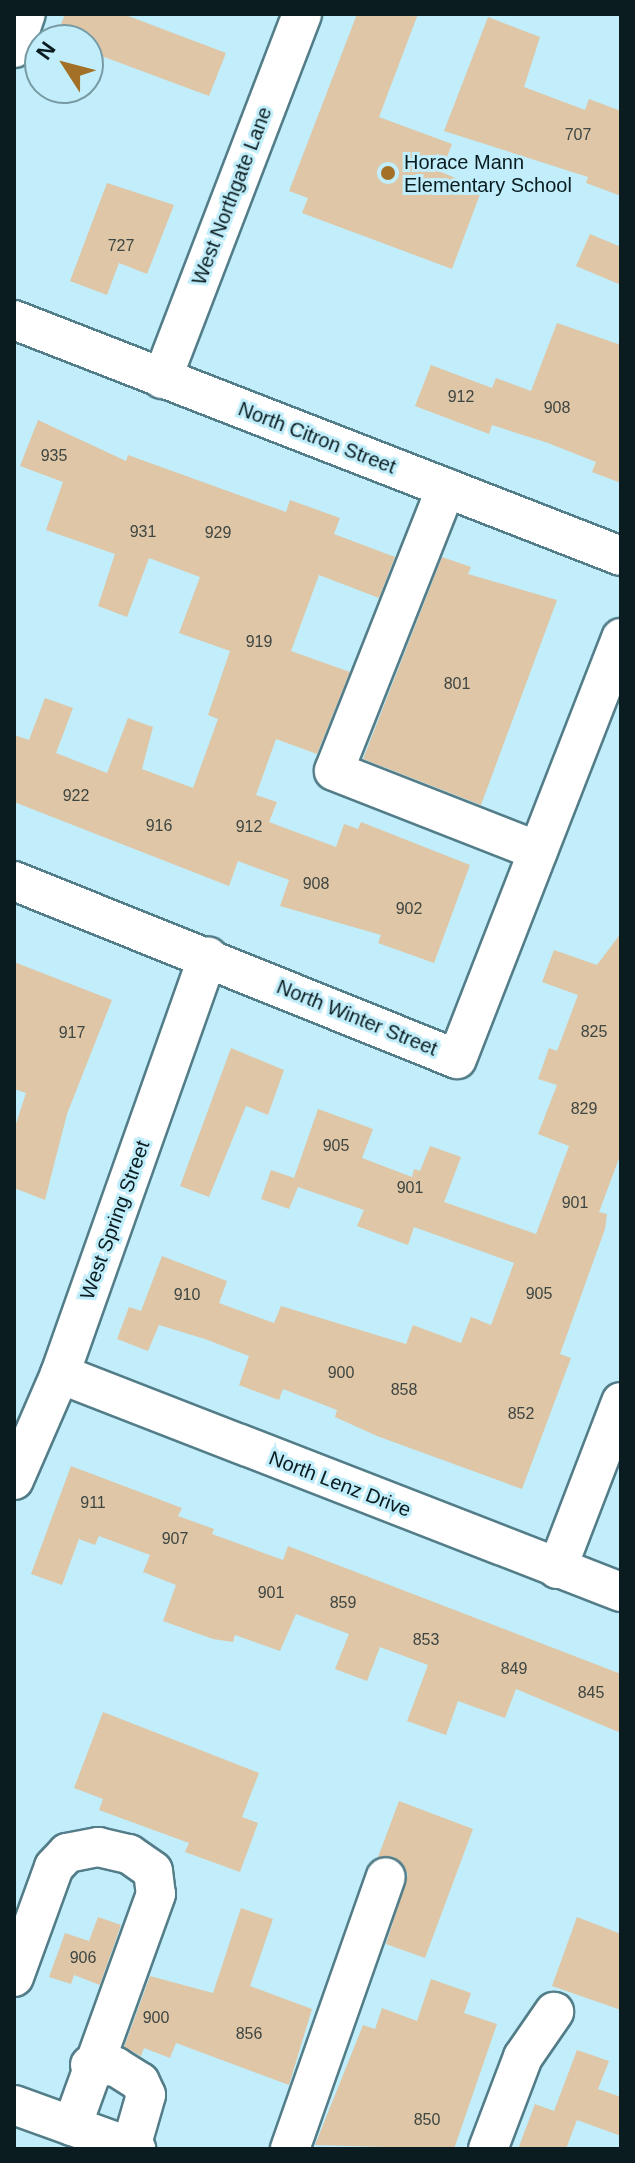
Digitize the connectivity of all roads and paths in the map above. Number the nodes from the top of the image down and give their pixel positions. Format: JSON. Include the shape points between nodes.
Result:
{"nodes":[{"id":1,"x":26,"y":14,"type":"edge"},
{"id":2,"x":302,"y":14,"type":"edge"},
{"id":3,"x":14,"y":48,"type":"edge"},
{"id":4,"x":14,"y":320,"type":"edge"},
{"id":5,"x":162,"y":379,"type":"junction"},
{"id":6,"x":446,"y":488,"type":"junction"},
{"id":7,"x":621,"y":556,"type":"edge"},
{"id":8,"x":621,"y":638,"type":"edge"},
{"id":9,"x":538,"y":851,"type":"junction"},
{"id":10,"x":14,"y":881,"type":"edge"},
{"id":11,"x":208,"y":956,"type":"junction"},
{"id":12,"x":60,"y":1374,"type":"junction"},
{"id":13,"x":621,"y":1402,"type":"edge"},
{"id":14,"x":14,"y":1480,"type":"edge"},
{"id":15,"x":557,"y":1569,"type":"junction"},
{"id":16,"x":621,"y":1592,"type":"edge"},
{"id":17,"x":386,"y":1877,"type":"dead end"},
{"id":18,"x":14,"y":1977,"type":"edge"},
{"id":19,"x":554,"y":2012,"type":"dead end"},
{"id":20,"x":90,"y":2065,"type":"junction"},
{"id":21,"x":14,"y":2105,"type":"edge"},
{"id":22,"x":72,"y":2126,"type":"junction"},
{"id":23,"x":134,"y":2148,"type":"edge"},
{"id":24,"x":290,"y":2149,"type":"edge"},
{"id":25,"x":488,"y":2149,"type":"edge"}],
"edges":[{"from":1,"to":3,"type":"street"},
{"from":2,"to":5,"type":"street","name":"West Northgate Lane"},
{"from":4,"to":5,"type":"street","name":"North Citron Street"},
{"from":5,"to":6,"type":"street","name":"North Citron Street"},
{"from":6,"to":7,"type":"street","name":"North Citron Street"},
{"from":6,"to":9,"type":"street","via":[[334,771]]},
{"from":8,"to":9,"type":"street","name":"North Winter Street"},
{"from":9,"to":11,"type":"street","name":"North Winter Street","via":[[457,1059]]},
{"from":10,"to":11,"type":"street","name":"North Winter Street"},
{"from":11,"to":12,"type":"street","name":"West Spring Street"},
{"from":12,"to":14,"type":"street","name":"West Spring Street"},
{"from":12,"to":15,"type":"street","name":"North Lenz Drive"},
{"from":13,"to":15,"type":"street"},
{"from":15,"to":16,"type":"street","name":"North Lenz Drive"},
{"from":17,"to":24,"type":"street"},
{"from":18,"to":20,"type":"street","via":[[54,1867],[67,1853],[98,1847],[129,1854],[153,1871],[156,1894]]},
{"from":19,"to":25,"type":"street","via":[[523,2057]]},
{"from":20,"to":22,"type":"street"},
{"from":20,"to":23,"type":"street","via":[[116,2067],[140,2082],[146,2095]]},
{"from":21,"to":22,"type":"street"},
{"from":22,"to":23,"type":"street"}]}
